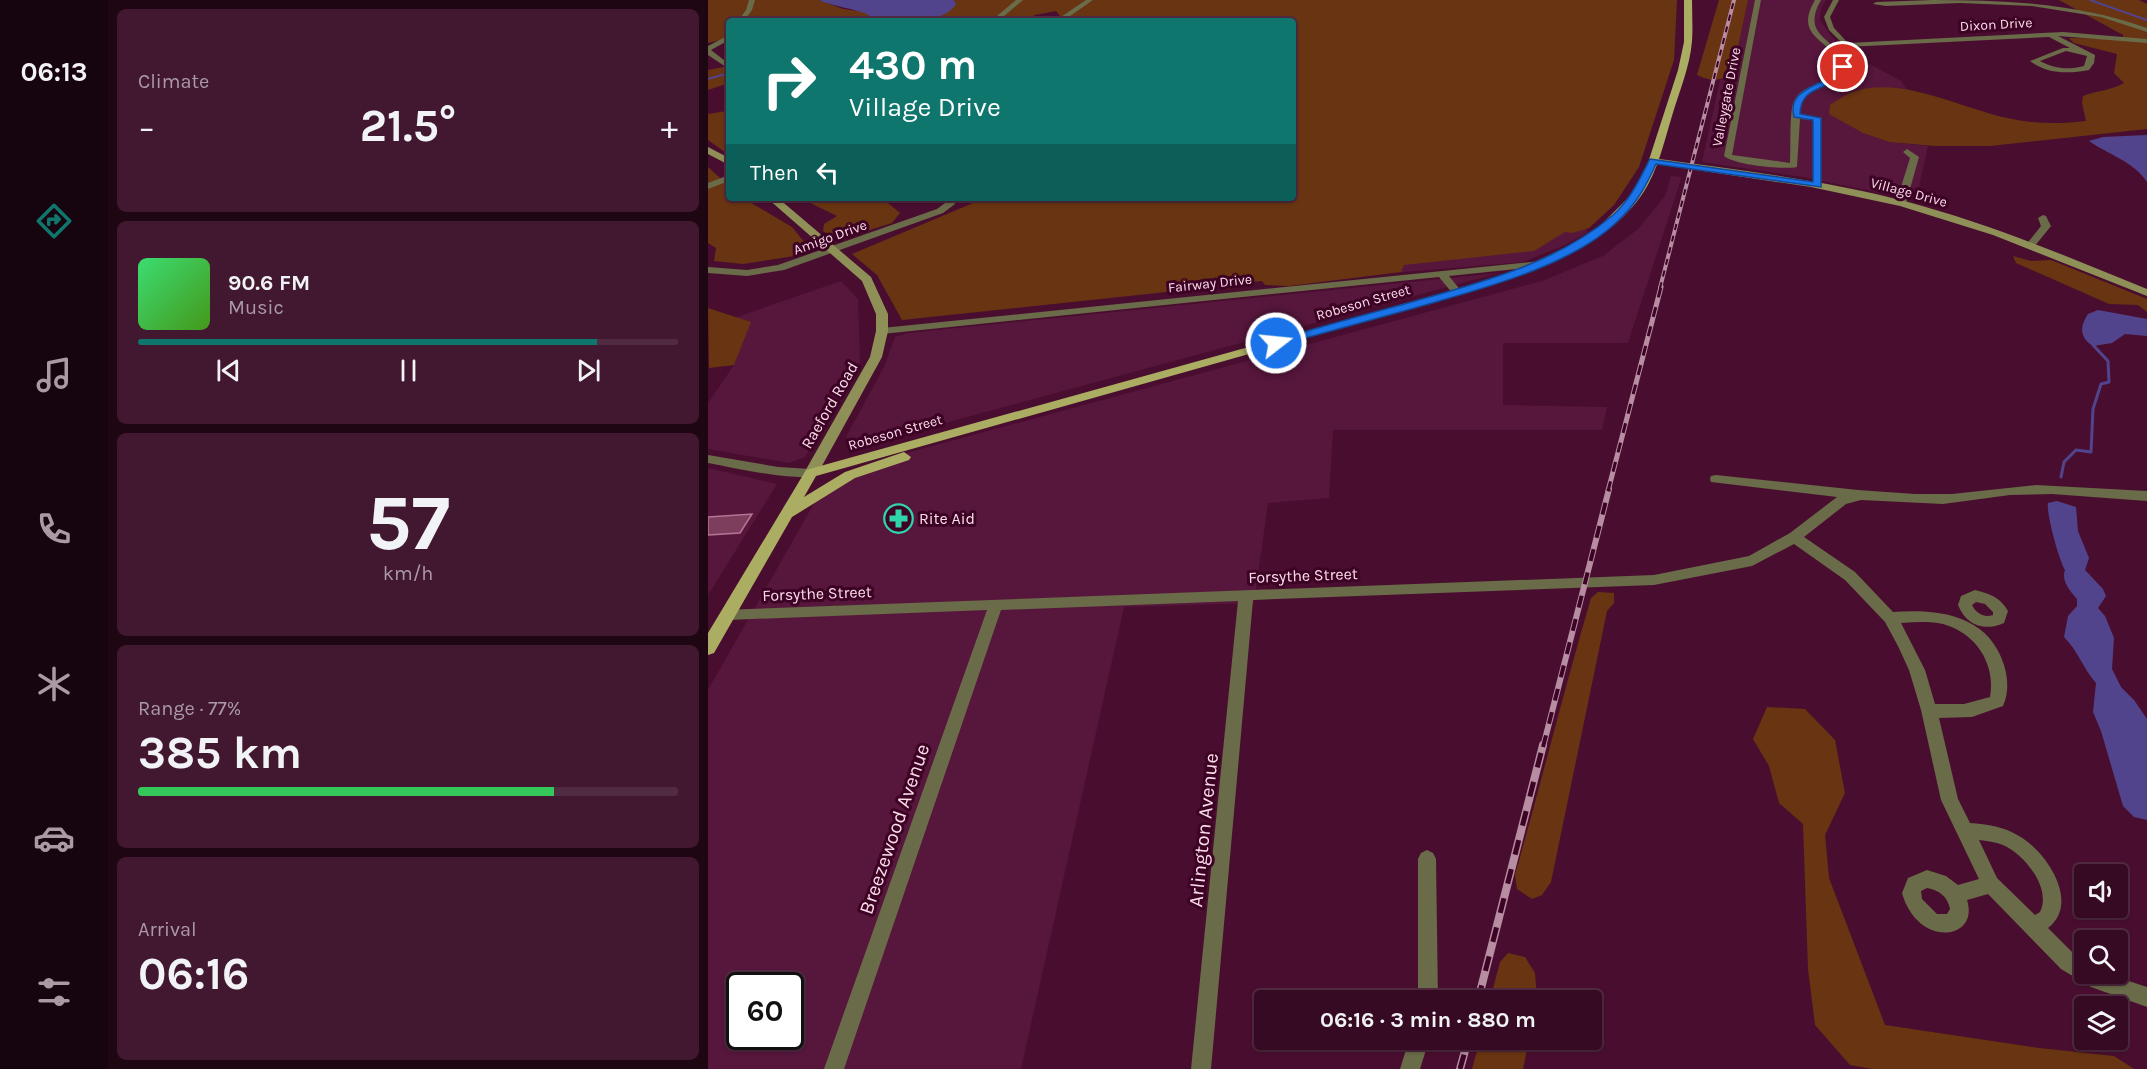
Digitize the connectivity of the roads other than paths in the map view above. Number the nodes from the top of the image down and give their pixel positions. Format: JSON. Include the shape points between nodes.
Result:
{"nodes":[{"id":1,"x":752,"y":0,"type":"edge"},
{"id":2,"x":1020,"y":0,"type":"edge"},
{"id":3,"x":1089,"y":0,"type":"edge"},
{"id":4,"x":1688,"y":0,"type":"edge"},
{"id":5,"x":1758,"y":0,"type":"edge"},
{"id":6,"x":1818,"y":0,"type":"edge"},
{"id":7,"x":1836,"y":0,"type":"edge"},
{"id":8,"x":1962,"y":1,"type":"edge"},
{"id":9,"x":1918,"y":2,"type":"edge"},
{"id":10,"x":2029,"y":2,"type":"edge"},
{"id":11,"x":1876,"y":4,"type":"dead end"},
{"id":12,"x":743,"y":18,"type":"edge"},
{"id":13,"x":998,"y":18,"type":"edge"},
{"id":14,"x":1062,"y":18,"type":"edge"},
{"id":15,"x":2147,"y":29,"type":"edge"},
{"id":16,"x":2038,"y":34,"type":"junction"},
{"id":17,"x":2049,"y":34,"type":"junction"},
{"id":18,"x":726,"y":39,"type":"edge"},
{"id":19,"x":2147,"y":41,"type":"edge"},
{"id":20,"x":2065,"y":49,"type":"junction"},
{"id":21,"x":708,"y":50,"type":"edge"},
{"id":22,"x":2080,"y":51,"type":"junction"},
{"id":23,"x":726,"y":65,"type":"edge"},
{"id":24,"x":1796,"y":116,"type":"junction"},
{"id":25,"x":708,"y":150,"type":"edge"},
{"id":26,"x":1907,"y":152,"type":"dead end"},
{"id":27,"x":726,"y":160,"type":"edge"},
{"id":28,"x":1653,"y":161,"type":"junction"},
{"id":29,"x":726,"y":179,"type":"edge"},
{"id":30,"x":1818,"y":185,"type":"junction"},
{"id":31,"x":708,"y":186,"type":"edge"},
{"id":32,"x":776,"y":201,"type":"edge"},
{"id":33,"x":950,"y":201,"type":"edge"},
{"id":34,"x":1901,"y":203,"type":"junction"},
{"id":35,"x":2043,"y":219,"type":"dead end"},
{"id":36,"x":2031,"y":245,"type":"junction"},
{"id":37,"x":833,"y":250,"type":"junction"},
{"id":38,"x":1541,"y":264,"type":"junction"},
{"id":39,"x":708,"y":270,"type":"edge"},
{"id":40,"x":1441,"y":274,"type":"junction"},
{"id":41,"x":1457,"y":292,"type":"junction"},
{"id":42,"x":2147,"y":293,"type":"edge"},
{"id":43,"x":882,"y":331,"type":"junction"},
{"id":44,"x":962,"y":431,"type":"junction"},
{"id":45,"x":708,"y":459,"type":"edge"},
{"id":46,"x":811,"y":473,"type":"junction"},
{"id":47,"x":1716,"y":479,"type":"dead end"},
{"id":48,"x":1858,"y":496,"type":"junction"},
{"id":49,"x":2147,"y":496,"type":"edge"},
{"id":50,"x":786,"y":515,"type":"junction"},
{"id":51,"x":1795,"y":537,"type":"junction"},
{"id":52,"x":1246,"y":595,"type":"junction"},
{"id":53,"x":996,"y":604,"type":"junction"},
{"id":54,"x":728,"y":614,"type":"junction"},
{"id":55,"x":1890,"y":618,"type":"junction"},
{"id":56,"x":708,"y":648,"type":"edge"},
{"id":57,"x":1929,"y":710,"type":"junction"},
{"id":58,"x":1964,"y":831,"type":"junction"},
{"id":59,"x":1427,"y":859,"type":"dead end"},
{"id":60,"x":1991,"y":884,"type":"junction"},
{"id":61,"x":1955,"y":895,"type":"dead end"},
{"id":62,"x":2035,"y":927,"type":"junction"},
{"id":63,"x":2074,"y":966,"type":"edge"},
{"id":64,"x":2107,"y":984,"type":"edge"},
{"id":65,"x":1428,"y":990,"type":"edge"},
{"id":66,"x":2147,"y":997,"type":"edge"},
{"id":67,"x":1416,"y":1050,"type":"edge"},
{"id":68,"x":834,"y":1069,"type":"edge"},
{"id":69,"x":1201,"y":1069,"type":"edge"},
{"id":70,"x":1410,"y":1069,"type":"edge"}],
"edges":[{"from":1,"to":12,"type":"street"},
{"from":2,"to":13,"type":"street"},
{"from":3,"to":14,"type":"street"},
{"from":4,"to":28,"type":"main road","name":"Robeson Street","via":[[1683,70]]},
{"from":5,"to":24,"type":"street","name":"Valleygate Drive","via":[[1728,156],[1794,165]]},
{"from":6,"to":24,"type":"street","name":"Valleygate Drive","via":[[1811,24],[1843,67],[1835,78],[1800,96]]},
{"from":7,"to":16,"type":"street","name":"Dixon Drive","via":[[1827,17],[1831,29],[1846,45]]},
{"from":8,"to":9,"type":"street"},
{"from":8,"to":10,"type":"street"},
{"from":9,"to":11,"type":"street"},
{"from":10,"to":15,"type":"street","via":[[2083,10]]},
{"from":16,"to":17,"type":"street","name":"Dixon Drive"},
{"from":16,"to":20,"type":"street"},
{"from":17,"to":19,"type":"street","name":"Dixon Drive"},
{"from":17,"to":22,"type":"street"},
{"from":18,"to":21,"type":"street"},
{"from":20,"to":22,"type":"street"},
{"from":20,"to":22,"type":"street","via":[[2034,61],[2058,72],[2086,68],[2091,55]]},
{"from":21,"to":23,"type":"street"},
{"from":24,"to":30,"type":"street","via":[[1817,118]]},
{"from":25,"to":27,"type":"main road"},
{"from":26,"to":34,"type":"street","via":[[1915,158]]},
{"from":28,"to":30,"type":"main road","name":"Village Drive"},
{"from":28,"to":38,"type":"main road","name":"Robeson Street","via":[[1639,192],[1617,216],[1587,239]]},
{"from":29,"to":31,"type":"street"},
{"from":30,"to":34,"type":"main road","name":"Village Drive"},
{"from":32,"to":37,"type":"main road","name":"Raeford Road"},
{"from":33,"to":37,"type":"street","name":"Amigo Drive","via":[[940,211]]},
{"from":34,"to":36,"type":"main road","name":"Village Drive"},
{"from":35,"to":36,"type":"street","via":[[2046,226]]},
{"from":36,"to":42,"type":"main road","name":"Village Drive"},
{"from":37,"to":39,"type":"street","name":"Amigo Drive","via":[[773,270]]},
{"from":37,"to":43,"type":"main road","name":"Raeford Road","via":[[867,279],[879,305]]},
{"from":38,"to":40,"type":"street","name":"Fairway Drive"},
{"from":38,"to":41,"type":"main road","name":"Robeson Street"},
{"from":40,"to":41,"type":"street"},
{"from":40,"to":43,"type":"street","name":"Fairway Drive"},
{"from":41,"to":44,"type":"main road","name":"Robeson Street"},
{"from":43,"to":46,"type":"main road","name":"Raeford Road","via":[[869,374]]},
{"from":44,"to":46,"type":"main road","name":"Robeson Street"},
{"from":44,"to":50,"type":"main road","via":[[936,446],[850,475]]},
{"from":45,"to":46,"type":"street"},
{"from":46,"to":50,"type":"main road","name":"Raeford Road"},
{"from":47,"to":48,"type":"street"},
{"from":48,"to":49,"type":"street","via":[[1943,499],[2021,490]]},
{"from":48,"to":51,"type":"street","name":"Forsythe Street","via":[[1841,501]]},
{"from":50,"to":54,"type":"main road","name":"Raeford Road"},
{"from":51,"to":52,"type":"street","name":"Forsythe Street","via":[[1752,561],[1653,580]]},
{"from":51,"to":55,"type":"street","via":[[1850,576]]},
{"from":52,"to":53,"type":"street","name":"Forsythe Street"},
{"from":52,"to":69,"type":"street","name":"Arlington Avenue"},
{"from":53,"to":54,"type":"street","name":"Forsythe Street"},
{"from":53,"to":68,"type":"street","name":"Breezewood Avenue"},
{"from":54,"to":56,"type":"main road","name":"Raeford Road"},
{"from":55,"to":57,"type":"street","via":[[1905,644]]},
{"from":55,"to":57,"type":"street","via":[[1920,616],[1970,623],[1998,664],[2002,686],[1997,701],[1981,710]]},
{"from":57,"to":58,"type":"street","via":[[1950,800]]},
{"from":58,"to":60,"type":"street"},
{"from":58,"to":62,"type":"street","via":[[1992,833],[2015,843],[2045,876],[2053,910],[2046,922]]},
{"from":59,"to":65,"type":"street"},
{"from":60,"to":61,"type":"street"},
{"from":60,"to":62,"type":"street"},
{"from":62,"to":63,"type":"street"},
{"from":64,"to":66,"type":"street"},
{"from":67,"to":70,"type":"street"}]}
